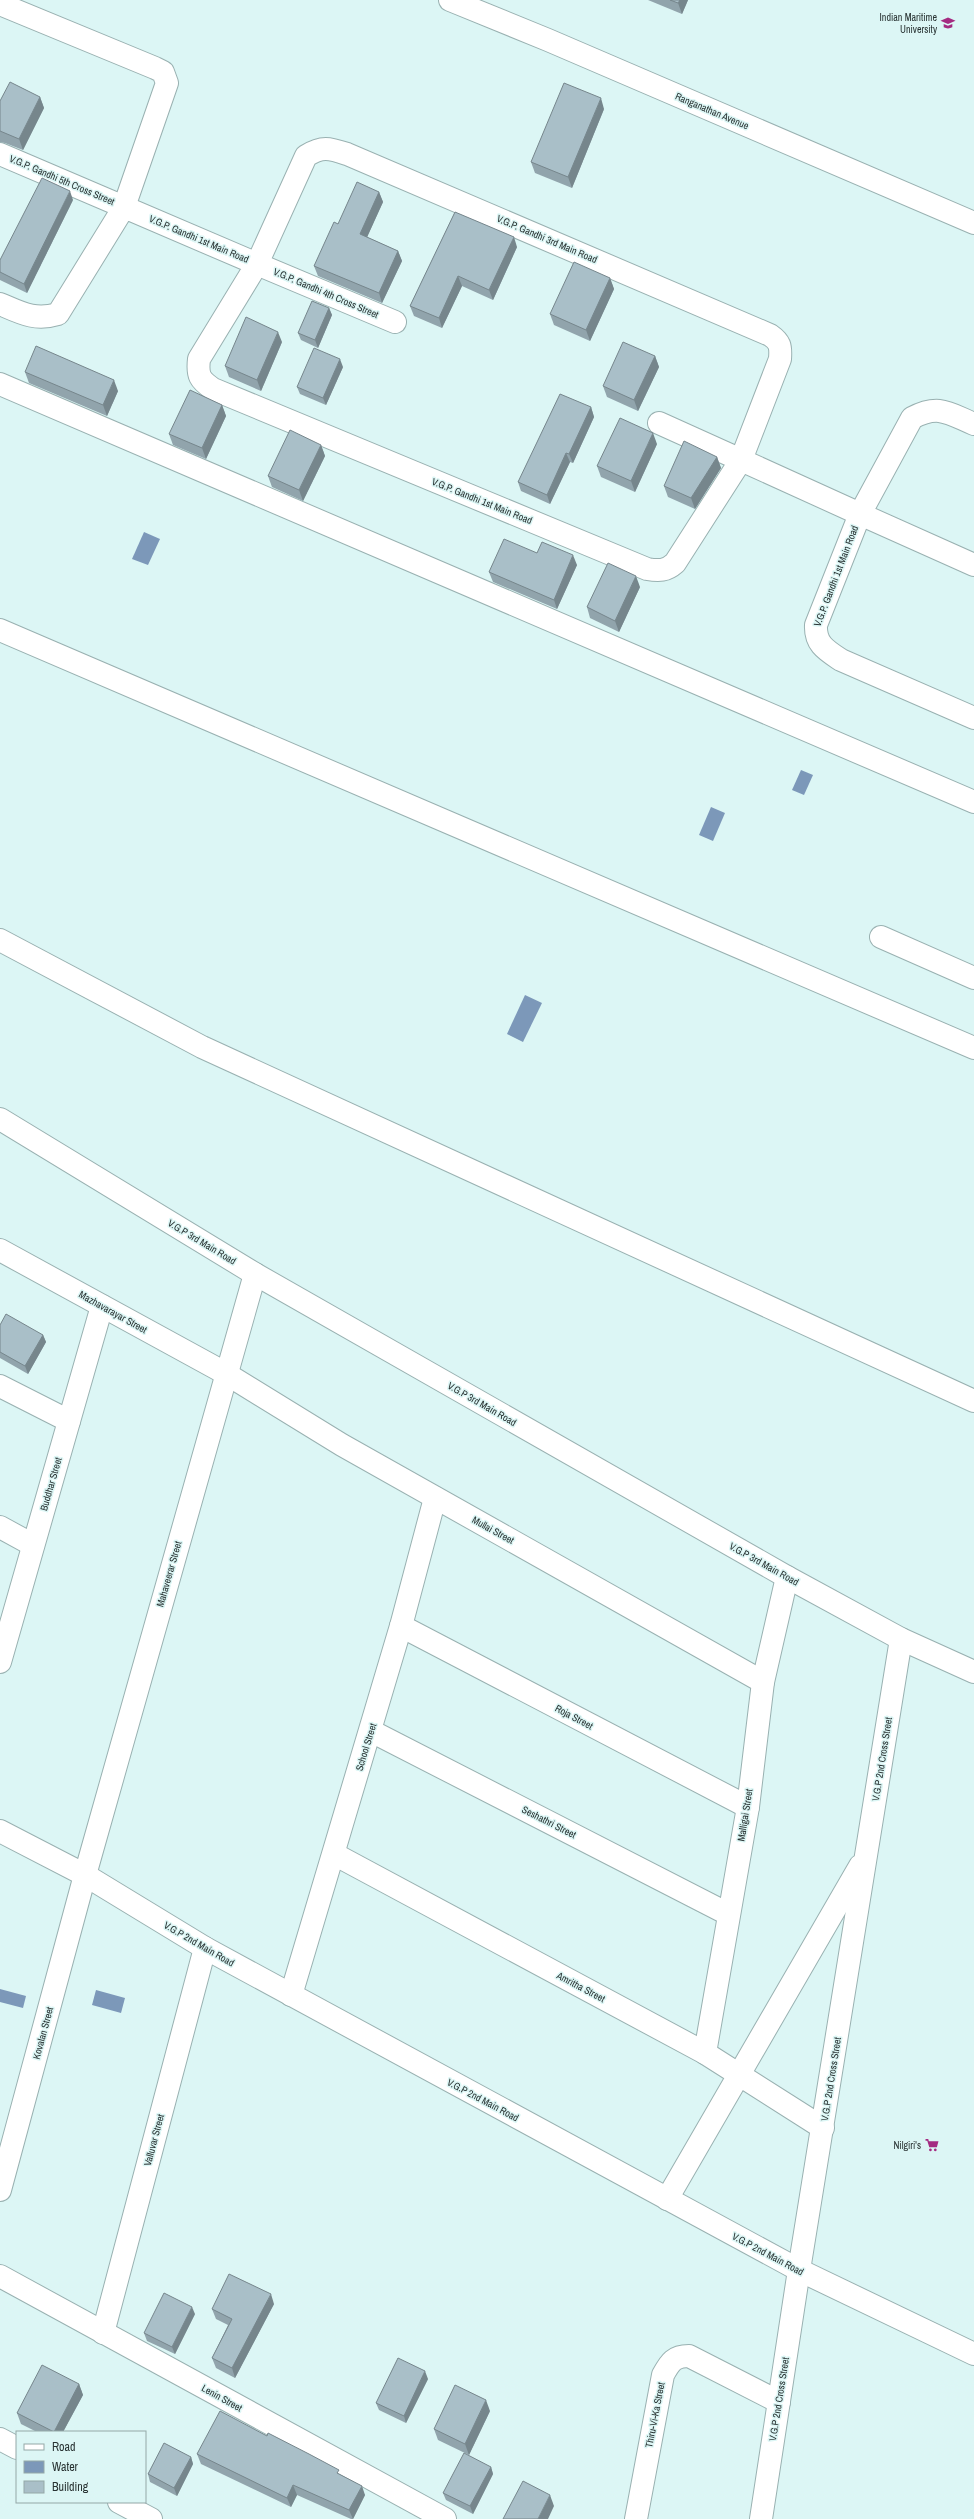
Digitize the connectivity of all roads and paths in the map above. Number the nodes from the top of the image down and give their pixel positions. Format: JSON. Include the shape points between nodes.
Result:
{"nodes":[{"id":1,"x":450,"y":0,"type":"edge"},
{"id":2,"x":0,"y":4,"type":"edge"},
{"id":3,"x":0,"y":154,"type":"edge"},
{"id":4,"x":124,"y":207,"type":"junction"},
{"id":5,"x":974,"y":223,"type":"edge"},
{"id":6,"x":257,"y":264,"type":"junction"},
{"id":7,"x":0,"y":304,"type":"edge"},
{"id":8,"x":395,"y":322,"type":"dead end"},
{"id":9,"x":0,"y":384,"type":"edge"},
{"id":10,"x":659,"y":423,"type":"dead end"},
{"id":11,"x":974,"y":424,"type":"edge"},
{"id":12,"x":741,"y":460,"type":"junction"},
{"id":13,"x":860,"y":514,"type":"junction"},
{"id":14,"x":974,"y":565,"type":"edge"},
{"id":15,"x":0,"y":630,"type":"edge"},
{"id":16,"x":974,"y":718,"type":"edge"},
{"id":17,"x":974,"y":802,"type":"edge"},
{"id":18,"x":881,"y":937,"type":"dead end"},
{"id":19,"x":0,"y":940,"type":"edge"},
{"id":20,"x":974,"y":978,"type":"edge"},
{"id":21,"x":974,"y":1048,"type":"edge"},
{"id":22,"x":0,"y":1119,"type":"edge"},
{"id":23,"x":0,"y":1250,"type":"edge"},
{"id":24,"x":255,"y":1274,"type":"junction"},
{"id":25,"x":102,"y":1306,"type":"junction"},
{"id":26,"x":226,"y":1373,"type":"junction"},
{"id":27,"x":0,"y":1386,"type":"edge"},
{"id":28,"x":974,"y":1401,"type":"edge"},
{"id":29,"x":69,"y":1421,"type":"junction"},
{"id":30,"x":435,"y":1498,"type":"junction"},
{"id":31,"x":0,"y":1528,"type":"edge"},
{"id":32,"x":33,"y":1545,"type":"junction"},
{"id":33,"x":787,"y":1577,"type":"junction"},
{"id":34,"x":401,"y":1626,"type":"junction"},
{"id":35,"x":901,"y":1639,"type":"junction"},
{"id":36,"x":0,"y":1662,"type":"edge"},
{"id":37,"x":974,"y":1672,"type":"edge"},
{"id":38,"x":763,"y":1682,"type":"junction"},
{"id":39,"x":371,"y":1731,"type":"junction"},
{"id":40,"x":748,"y":1808,"type":"junction"},
{"id":41,"x":0,"y":1831,"type":"edge"},
{"id":42,"x":334,"y":1854,"type":"junction"},
{"id":43,"x":867,"y":1855,"type":"junction"},
{"id":44,"x":85,"y":1875,"type":"junction"},
{"id":45,"x":728,"y":1914,"type":"junction"},
{"id":46,"x":205,"y":1948,"type":"junction"},
{"id":47,"x":291,"y":1996,"type":"junction"},
{"id":48,"x":705,"y":2053,"type":"junction"},
{"id":49,"x":739,"y":2075,"type":"junction"},
{"id":50,"x":823,"y":2128,"type":"junction"},
{"id":51,"x":0,"y":2190,"type":"edge"},
{"id":52,"x":667,"y":2199,"type":"junction"},
{"id":53,"x":799,"y":2270,"type":"junction"},
{"id":54,"x":0,"y":2276,"type":"edge"},
{"id":55,"x":103,"y":2332,"type":"junction"},
{"id":56,"x":974,"y":2354,"type":"edge"},
{"id":57,"x":779,"y":2402,"type":"junction"},
{"id":58,"x":0,"y":2439,"type":"edge"},
{"id":59,"x":16,"y":2447,"type":"edge"},
{"id":60,"x":121,"y":2503,"type":"edge"},
{"id":61,"x":151,"y":2519,"type":"edge"},
{"id":62,"x":445,"y":2519,"type":"edge"},
{"id":63,"x":636,"y":2519,"type":"edge"},
{"id":64,"x":761,"y":2519,"type":"edge"}],
"edges":[{"from":1,"to":5,"type":"street","name":"Ranganathan Avenue"},
{"from":2,"to":4,"type":"street","via":[[163,72],[167,83],[166,92]]},
{"from":3,"to":4,"type":"street","name":"V.G.P. Gandhi 5th Cross Street"},
{"from":4,"to":6,"type":"street","name":"V.G.P. Gandhi 1st Main Road"},
{"from":4,"to":7,"type":"street","via":[[58,314],[45,318],[31,317]]},
{"from":6,"to":8,"type":"street","name":"V.G.P. Gandhi 4th Cross Street"},
{"from":6,"to":12,"type":"street","name":"V.G.P. Gandhi 3rd Main Road","via":[[306,156],[318,149],[331,149],[347,154],[778,340],[781,347],[780,359]]},
{"from":6,"to":12,"type":"street","name":"V.G.P. Gandhi 1st Main Road","via":[[199,359],[197,374],[202,382],[213,390],[647,569],[668,569],[675,563]]},
{"from":9,"to":17,"type":"street"},
{"from":10,"to":12,"type":"street"},
{"from":11,"to":13,"type":"street","via":[[943,411],[927,410],[912,418]]},
{"from":12,"to":13,"type":"street","name":"V.G.P. Gandhi 1st Main Road"},
{"from":13,"to":14,"type":"street"},
{"from":13,"to":16,"type":"street","name":"V.G.P. Gandhi 1st Main Road","via":[[816,625],[817,641],[841,660]]},
{"from":15,"to":21,"type":"street"},
{"from":18,"to":20,"type":"street"},
{"from":19,"to":28,"type":"street","via":[[202,1047]]},
{"from":22,"to":24,"type":"street","name":"V.G.P 3rd Main Road"},
{"from":23,"to":25,"type":"street","name":"Mazhavarayar Street"},
{"from":24,"to":26,"type":"street","name":"Mahaveerar Street"},
{"from":24,"to":33,"type":"street","name":"V.G.P 3rd Main Road"},
{"from":25,"to":26,"type":"street","name":"Mazhavarayar Street"},
{"from":25,"to":29,"type":"street","name":"Buddhar Street"},
{"from":26,"to":30,"type":"street","name":"Mullai Street","via":[[342,1445]]},
{"from":26,"to":44,"type":"street","name":"Mahaveerar Street"},
{"from":27,"to":29,"type":"street"},
{"from":29,"to":32,"type":"street","name":"Buddhar Street"},
{"from":30,"to":34,"type":"street","name":"School Street"},
{"from":30,"to":38,"type":"street","name":"Mullai Street"},
{"from":31,"to":32,"type":"street"},
{"from":32,"to":36,"type":"street","name":"Buddhar Street"},
{"from":33,"to":35,"type":"street","name":"V.G.P 3rd Main Road"},
{"from":33,"to":38,"type":"street","name":"Malligai Street"},
{"from":34,"to":39,"type":"street","name":"School Street"},
{"from":34,"to":40,"type":"street","name":"Roja Street"},
{"from":35,"to":37,"type":"street","name":"V.G.P 3rd Main Road"},
{"from":35,"to":43,"type":"street","name":"V.G.P 2nd Cross Street"},
{"from":38,"to":40,"type":"street","name":"Malligai Street"},
{"from":39,"to":42,"type":"street","name":"School Street"},
{"from":39,"to":45,"type":"street","name":"Seshathri Street"},
{"from":40,"to":45,"type":"street","name":"Malligai Street"},
{"from":41,"to":44,"type":"street","name":"V.G.P 2nd Main Road"},
{"from":42,"to":47,"type":"street","name":"School Street"},
{"from":42,"to":48,"type":"street","name":"Amritha Street"},
{"from":43,"to":49,"type":"street"},
{"from":43,"to":50,"type":"street","name":"V.G.P 2nd Cross Street"},
{"from":44,"to":46,"type":"street","name":"V.G.P 2nd Main Road"},
{"from":44,"to":51,"type":"street","name":"Kovalan Street"},
{"from":45,"to":48,"type":"street","name":"Malligai Street"},
{"from":46,"to":47,"type":"street","name":"V.G.P 2nd Main Road"},
{"from":46,"to":55,"type":"street","name":"Valluvar Street"},
{"from":47,"to":52,"type":"street","name":"V.G.P 2nd Main Road"},
{"from":48,"to":49,"type":"street","name":"Amritha Street"},
{"from":49,"to":50,"type":"street","name":"Amritha Street"},
{"from":49,"to":52,"type":"street"},
{"from":50,"to":53,"type":"street","name":"V.G.P 2nd Cross Street"},
{"from":52,"to":53,"type":"street","name":"V.G.P 2nd Main Road"},
{"from":53,"to":56,"type":"street","name":"V.G.P 2nd Main Road"},
{"from":53,"to":57,"type":"street","name":"V.G.P 2nd Cross Street"},
{"from":54,"to":55,"type":"street","name":"Lenin Street"},
{"from":55,"to":62,"type":"street","name":"Lenin Street"},
{"from":57,"to":63,"type":"street","name":"Thiru-Vi-Ka Street","via":[[689,2356],[680,2356],[672,2360],[663,2375]]},
{"from":57,"to":64,"type":"street","name":"V.G.P 2nd Cross Street"},
{"from":58,"to":59,"type":"street"},
{"from":60,"to":61,"type":"street"}]}
